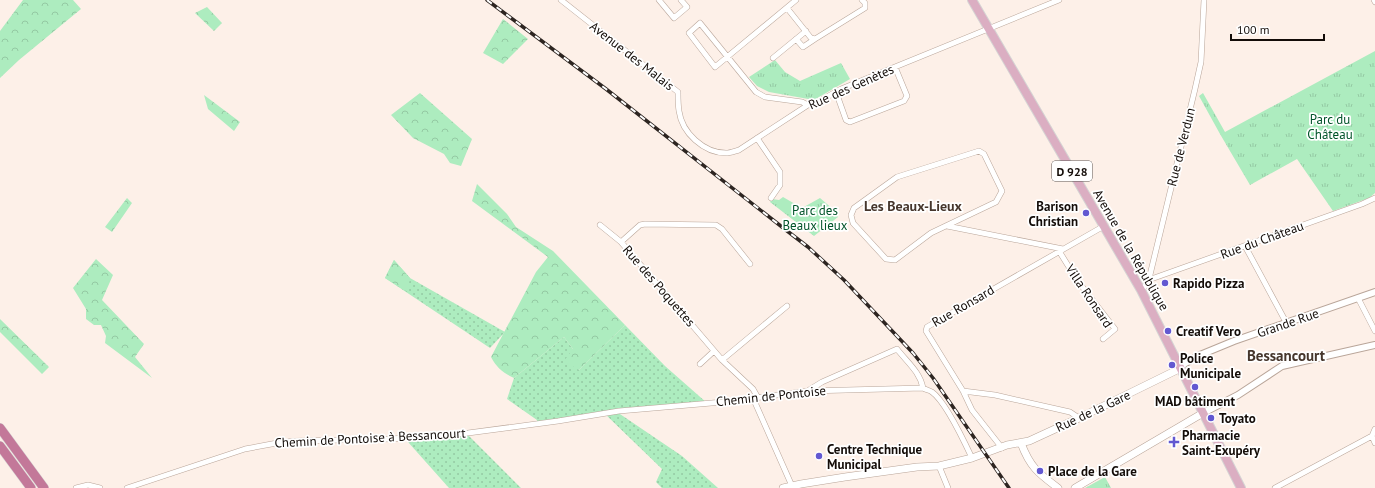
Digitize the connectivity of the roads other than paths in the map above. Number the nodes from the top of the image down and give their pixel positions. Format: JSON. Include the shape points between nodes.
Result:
{"nodes":[{"id":1,"x":561,"y":0,"type":"edge"},
{"id":2,"x":659,"y":0,"type":"edge"},
{"id":3,"x":681,"y":0,"type":"edge"},
{"id":4,"x":796,"y":0,"type":"edge"},
{"id":5,"x":862,"y":0,"type":"edge"},
{"id":6,"x":972,"y":0,"type":"edge"},
{"id":7,"x":1059,"y":0,"type":"edge"},
{"id":8,"x":1204,"y":0,"type":"edge"},
{"id":9,"x":787,"y":8,"type":"junction"},
{"id":10,"x":989,"y":29,"type":"junction"},
{"id":11,"x":806,"y":31,"type":"junction"},
{"id":12,"x":796,"y":39,"type":"junction"},
{"id":13,"x":815,"y":39,"type":"junction"},
{"id":14,"x":729,"y":56,"type":"junction"},
{"id":15,"x":773,"y":58,"type":"dead end"},
{"id":16,"x":895,"y":67,"type":"junction"},
{"id":17,"x":836,"y":92,"type":"junction"},
{"id":18,"x":808,"y":105,"type":"junction"},
{"id":19,"x":757,"y":138,"type":"junction"},
{"id":20,"x":719,"y":152,"type":"joint"},
{"id":21,"x":771,"y":198,"type":"dead end"},
{"id":22,"x":1375,"y":198,"type":"edge"},
{"id":23,"x":600,"y":225,"type":"dead end"},
{"id":24,"x":947,"y":226,"type":"junction"},
{"id":25,"x":1104,"y":226,"type":"junction"},
{"id":26,"x":621,"y":242,"type":"junction"},
{"id":27,"x":1245,"y":246,"type":"junction"},
{"id":28,"x":1061,"y":250,"type":"junction"},
{"id":29,"x":750,"y":264,"type":"dead end"},
{"id":30,"x":1149,"y":279,"type":"junction"},
{"id":31,"x":1141,"y":290,"type":"junction"},
{"id":32,"x":1375,"y":292,"type":"edge"},
{"id":33,"x":1358,"y":298,"type":"junction"},
{"id":34,"x":787,"y":306,"type":"dead end"},
{"id":35,"x":1287,"y":324,"type":"junction"},
{"id":36,"x":1375,"y":331,"type":"edge"},
{"id":37,"x":1103,"y":339,"type":"dead end"},
{"id":38,"x":1375,"y":345,"type":"edge"},
{"id":39,"x":714,"y":351,"type":"junction"},
{"id":40,"x":722,"y":360,"type":"junction"},
{"id":41,"x":700,"y":364,"type":"dead end"},
{"id":42,"x":1181,"y":368,"type":"junction"},
{"id":43,"x":923,"y":388,"type":"junction"},
{"id":44,"x":808,"y":391,"type":"junction"},
{"id":45,"x":963,"y":391,"type":"junction"},
{"id":46,"x":756,"y":398,"type":"junction"},
{"id":47,"x":618,"y":411,"type":"joint"},
{"id":48,"x":1203,"y":413,"type":"junction"},
{"id":49,"x":1079,"y":418,"type":"junction"},
{"id":50,"x":0,"y":428,"type":"edge"},
{"id":51,"x":1375,"y":429,"type":"edge"},
{"id":52,"x":1372,"y":436,"type":"junction"},
{"id":53,"x":1021,"y":443,"type":"junction"},
{"id":54,"x":1375,"y":443,"type":"edge"},
{"id":55,"x":0,"y":446,"type":"edge"},
{"id":56,"x":1002,"y":448,"type":"junction"},
{"id":57,"x":972,"y":458,"type":"junction"},
{"id":58,"x":939,"y":466,"type":"junction"},
{"id":59,"x":792,"y":486,"type":"junction"},
{"id":60,"x":31,"y":488,"type":"edge"},
{"id":61,"x":44,"y":488,"type":"edge"},
{"id":62,"x":76,"y":488,"type":"edge"},
{"id":63,"x":100,"y":488,"type":"edge"},
{"id":64,"x":127,"y":488,"type":"edge"},
{"id":65,"x":784,"y":488,"type":"edge"},
{"id":66,"x":948,"y":488,"type":"edge"},
{"id":67,"x":1058,"y":488,"type":"edge"},
{"id":68,"x":1075,"y":488,"type":"edge"},
{"id":69,"x":1241,"y":488,"type":"edge"},
{"id":70,"x":1275,"y":488,"type":"edge"}],
"edges":[{"from":1,"to":20,"type":"street","name":"Avenue des Malais","via":[[678,92],[679,112],[687,132],[708,149]]},
{"from":2,"to":3,"type":"street","via":[[674,18],[687,7]]},
{"from":4,"to":9,"type":"street"},
{"from":5,"to":13,"type":"street","via":[[866,8]]},
{"from":6,"to":10,"type":"main road","name":"Avenue de la République","number":"D 928"},
{"from":7,"to":10,"type":"street","name":"Rue des Genètes"},
{"from":8,"to":30,"type":"street","name":"Rue de Verdun","via":[[1201,62]]},
{"from":9,"to":11,"type":"street"},
{"from":9,"to":14,"type":"street"},
{"from":10,"to":16,"type":"street","name":"Rue des Genètes"},
{"from":10,"to":25,"type":"main road","name":"Avenue de la République","number":"D 928"},
{"from":11,"to":12,"type":"street"},
{"from":11,"to":13,"type":"street"},
{"from":12,"to":13,"type":"street","via":[[803,47]]},
{"from":12,"to":15,"type":"street"},
{"from":14,"to":14,"type":"street","via":[[714,67],[689,33],[700,22]]},
{"from":14,"to":18,"type":"street","via":[[756,92],[765,97]]},
{"from":16,"to":17,"type":"street","name":"Rue des Genètes"},
{"from":16,"to":17,"type":"street","via":[[907,96],[904,100],[850,122],[846,120]]},
{"from":17,"to":18,"type":"street","name":"Rue des Genètes"},
{"from":18,"to":19,"type":"street","name":"Rue des Genètes"},
{"from":19,"to":20,"type":"street","name":"Rue des Genètes","via":[[738,150]]},
{"from":19,"to":21,"type":"street","via":[[780,172],[780,185]]},
{"from":22,"to":27,"type":"street","name":"Rue du Château"},
{"from":23,"to":26,"type":"street","name":"Rue des Poquettes"},
{"from":24,"to":24,"type":"street","via":[[996,202],[1002,191],[984,154],[979,151],[897,177],[854,208],[851,215],[853,223],[886,259],[895,260],[931,233]]},
{"from":24,"to":28,"type":"street"},
{"from":25,"to":28,"type":"street","name":"Rue Ronsard"},
{"from":25,"to":31,"type":"main road","name":"Avenue de la République","number":"D 928"},
{"from":26,"to":29,"type":"street","via":[[645,224],[716,225]]},
{"from":26,"to":39,"type":"street","name":"Rue des Poquettes"},
{"from":27,"to":30,"type":"street","name":"Rue du Château"},
{"from":27,"to":35,"type":"street"},
{"from":28,"to":37,"type":"street","name":"Villa Ronsard","via":[[1077,280],[1115,329]]},
{"from":28,"to":45,"type":"street","name":"Rue Ronsard","via":[[926,327],[926,331]]},
{"from":30,"to":31,"type":"street","name":"Rue de Verdun"},
{"from":31,"to":42,"type":"main road","name":"Avenue de la République","number":"D 928"},
{"from":32,"to":33,"type":"street","name":"Grande Rue"},
{"from":33,"to":35,"type":"street","name":"Grande Rue"},
{"from":33,"to":36,"type":"street"},
{"from":34,"to":40,"type":"street"},
{"from":35,"to":42,"type":"street","name":"Grande Rue","via":[[1200,355]]},
{"from":38,"to":48,"type":"street","via":[[1282,366],[1238,395]]},
{"from":39,"to":40,"type":"street","name":"Rue des Poquettes"},
{"from":39,"to":41,"type":"street"},
{"from":40,"to":46,"type":"street","name":"Rue des Poquettes","via":[[753,390]]},
{"from":42,"to":48,"type":"main road","number":"D 928"},
{"from":42,"to":49,"type":"main road","name":"Rue de la Gare"},
{"from":43,"to":44,"type":"street","name":"Chemin de Pontoise"},
{"from":43,"to":44,"type":"street","via":[[922,381],[897,349],[822,382]]},
{"from":43,"to":57,"type":"street","via":[[932,392],[940,401]]},
{"from":44,"to":46,"type":"street","name":"Chemin de Pontoise"},
{"from":45,"to":49,"type":"street","via":[[995,395],[1070,412]]},
{"from":45,"to":56,"type":"street","name":"Rue Ronsard","via":[[972,410]]},
{"from":46,"to":47,"type":"street","name":"Chemin de Pontoise"},
{"from":46,"to":59,"type":"street","name":"Rue des Poquettes"},
{"from":47,"to":64,"type":"street","name":"Chemin de Pontoise à Bessancourt","via":[[468,433],[277,443],[245,449]]},
{"from":48,"to":68,"type":"main road"},
{"from":48,"to":69,"type":"main road","number":"D 928"},
{"from":49,"to":53,"type":"main road","name":"Rue de la Gare"},
{"from":50,"to":61,"type":"highway"},
{"from":51,"to":52,"type":"street"},
{"from":52,"to":54,"type":"street"},
{"from":52,"to":70,"type":"street"},
{"from":53,"to":56,"type":"main road","name":"Rue de la Gare"},
{"from":53,"to":67,"type":"main road","via":[[1027,460],[1035,470]]},
{"from":55,"to":60,"type":"highway"},
{"from":56,"to":57,"type":"main road","name":"Rue de la Gare"},
{"from":57,"to":58,"type":"main road","name":"Rue de la Gare"},
{"from":58,"to":59,"type":"main road","name":"Rue de la Gare","via":[[909,468]]},
{"from":58,"to":66,"type":"street"},
{"from":59,"to":65,"type":"main road","name":"Rue de la Gare"},
{"from":62,"to":63,"type":"street","via":[[88,485]]}]}
